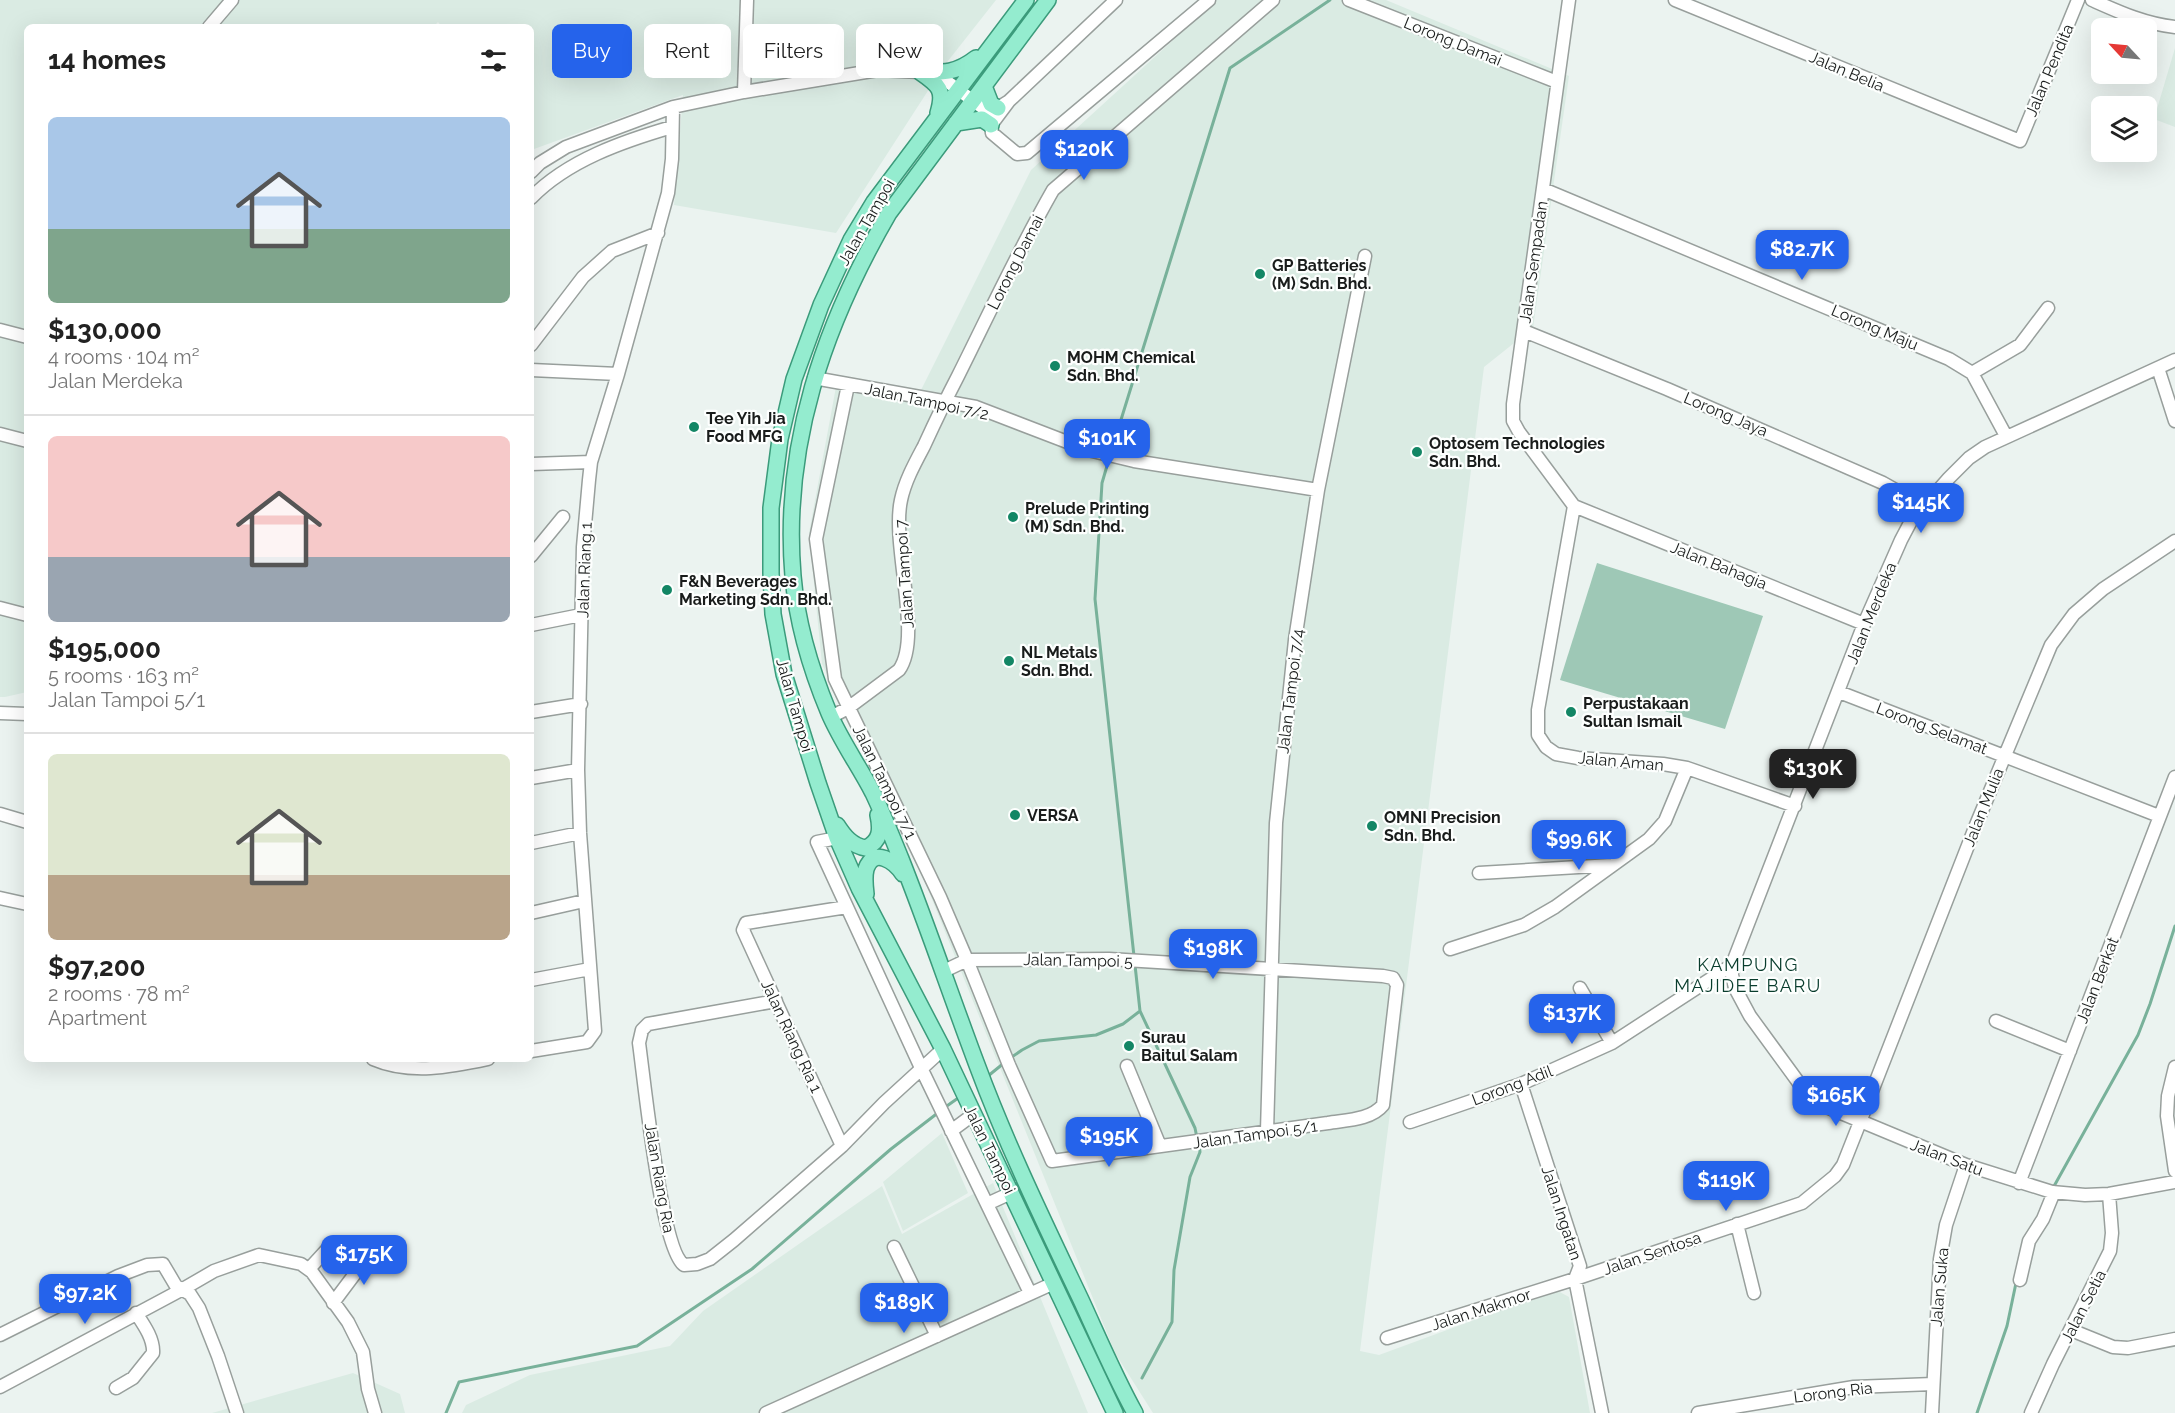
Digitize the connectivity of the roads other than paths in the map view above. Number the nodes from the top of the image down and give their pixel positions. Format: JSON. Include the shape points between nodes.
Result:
{"nodes":[{"id":1,"x":232,"y":0,"type":"edge"},
{"id":2,"x":747,"y":0,"type":"edge"},
{"id":3,"x":1026,"y":0,"type":"edge"},
{"id":4,"x":1048,"y":0,"type":"edge"},
{"id":5,"x":1116,"y":0,"type":"edge"},
{"id":6,"x":1209,"y":0,"type":"edge"},
{"id":7,"x":1273,"y":0,"type":"edge"},
{"id":8,"x":1349,"y":0,"type":"edge"},
{"id":9,"x":1569,"y":0,"type":"edge"},
{"id":10,"x":1675,"y":0,"type":"edge"},
{"id":11,"x":2078,"y":0,"type":"edge"},
{"id":12,"x":2092,"y":0,"type":"edge"},
{"id":13,"x":211,"y":24,"type":"edge"},
{"id":14,"x":2175,"y":27,"type":"edge"},
{"id":15,"x":988,"y":48,"type":"junction"},
{"id":16,"x":943,"y":73,"type":"edge"},
{"id":17,"x":856,"y":74,"type":"edge"},
{"id":18,"x":929,"y":78,"type":"edge"},
{"id":19,"x":939,"y":78,"type":"edge"},
{"id":20,"x":1557,"y":82,"type":"junction"},
{"id":21,"x":984,"y":86,"type":"junction"},
{"id":22,"x":959,"y":89,"type":"junction"},
{"id":23,"x":744,"y":92,"type":"junction"},
{"id":24,"x":974,"y":101,"type":"junction"},
{"id":25,"x":1004,"y":105,"type":"junction"},
{"id":26,"x":673,"y":107,"type":"junction"},
{"id":27,"x":936,"y":117,"type":"junction"},
{"id":28,"x":957,"y":123,"type":"junction"},
{"id":29,"x":991,"y":125,"type":"junction"},
{"id":30,"x":672,"y":126,"type":"junction"},
{"id":31,"x":2020,"y":141,"type":"joint"},
{"id":32,"x":534,"y":169,"type":"edge"},
{"id":33,"x":1543,"y":189,"type":"junction"},
{"id":34,"x":534,"y":195,"type":"edge"},
{"id":35,"x":658,"y":233,"type":"junction"},
{"id":36,"x":1365,"y":256,"type":"dead end"},
{"id":37,"x":2048,"y":308,"type":"dead end"},
{"id":38,"x":0,"y":330,"type":"edge"},
{"id":39,"x":1524,"y":331,"type":"junction"},
{"id":40,"x":24,"y":336,"type":"edge"},
{"id":41,"x":534,"y":341,"type":"edge"},
{"id":42,"x":2175,"y":360,"type":"edge"},
{"id":43,"x":2158,"y":368,"type":"junction"},
{"id":44,"x":534,"y":370,"type":"edge"},
{"id":45,"x":1972,"y":373,"type":"junction"},
{"id":46,"x":618,"y":374,"type":"junction"},
{"id":47,"x":814,"y":378,"type":"junction"},
{"id":48,"x":848,"y":385,"type":"junction"},
{"id":49,"x":945,"y":402,"type":"junction"},
{"id":50,"x":2175,"y":421,"type":"edge"},
{"id":51,"x":0,"y":434,"type":"edge"},
{"id":52,"x":2006,"y":436,"type":"junction"},
{"id":53,"x":24,"y":440,"type":"edge"},
{"id":54,"x":591,"y":462,"type":"junction"},
{"id":55,"x":534,"y":464,"type":"edge"},
{"id":56,"x":1318,"y":490,"type":"junction"},
{"id":57,"x":1574,"y":506,"type":"junction"},
{"id":58,"x":1924,"y":506,"type":"junction"},
{"id":59,"x":563,"y":517,"type":"dead end"},
{"id":60,"x":2175,"y":541,"type":"edge"},
{"id":61,"x":534,"y":552,"type":"edge"},
{"id":62,"x":0,"y":608,"type":"edge"},
{"id":63,"x":24,"y":614,"type":"edge"},
{"id":64,"x":581,"y":615,"type":"junction"},
{"id":65,"x":1864,"y":624,"type":"junction"},
{"id":66,"x":534,"y":625,"type":"edge"},
{"id":67,"x":1839,"y":692,"type":"junction"},
{"id":68,"x":581,"y":704,"type":"junction"},
{"id":69,"x":848,"y":708,"type":"junction"},
{"id":70,"x":534,"y":712,"type":"edge"},
{"id":71,"x":0,"y":713,"type":"edge"},
{"id":72,"x":24,"y":714,"type":"edge"},
{"id":73,"x":831,"y":717,"type":"junction"},
{"id":74,"x":2004,"y":756,"type":"junction"},
{"id":75,"x":1687,"y":768,"type":"junction"},
{"id":76,"x":578,"y":770,"type":"junction"},
{"id":77,"x":534,"y":777,"type":"edge"},
{"id":78,"x":2175,"y":777,"type":"edge"},
{"id":79,"x":873,"y":794,"type":"junction"},
{"id":80,"x":1795,"y":806,"type":"junction"},
{"id":81,"x":827,"y":809,"type":"junction"},
{"id":82,"x":0,"y":814,"type":"edge"},
{"id":83,"x":2159,"y":816,"type":"junction"},
{"id":84,"x":24,"y":821,"type":"edge"},
{"id":85,"x":580,"y":833,"type":"junction"},
{"id":86,"x":837,"y":838,"type":"junction"},
{"id":87,"x":534,"y":842,"type":"edge"},
{"id":88,"x":1613,"y":865,"type":"junction"},
{"id":89,"x":1479,"y":873,"type":"dead end"},
{"id":90,"x":930,"y":876,"type":"junction"},
{"id":91,"x":910,"y":882,"type":"junction"},
{"id":92,"x":0,"y":898,"type":"edge"},
{"id":93,"x":584,"y":901,"type":"junction"},
{"id":94,"x":24,"y":903,"type":"edge"},
{"id":95,"x":867,"y":903,"type":"junction"},
{"id":96,"x":847,"y":907,"type":"junction"},
{"id":97,"x":534,"y":911,"type":"edge"},
{"id":98,"x":1450,"y":949,"type":"dead end"},
{"id":99,"x":967,"y":960,"type":"junction"},
{"id":100,"x":1732,"y":964,"type":"junction"},
{"id":101,"x":1271,"y":968,"type":"junction"},
{"id":102,"x":590,"y":969,"type":"junction"},
{"id":103,"x":944,"y":971,"type":"junction"},
{"id":104,"x":534,"y":979,"type":"edge"},
{"id":105,"x":1580,"y":988,"type":"dead end"},
{"id":106,"x":776,"y":1001,"type":"junction"},
{"id":107,"x":1996,"y":1021,"type":"dead end"},
{"id":108,"x":1612,"y":1043,"type":"junction"},
{"id":109,"x":943,"y":1048,"type":"junction"},
{"id":110,"x":534,"y":1051,"type":"edge"},
{"id":111,"x":2070,"y":1051,"type":"junction"},
{"id":112,"x":383,"y":1062,"type":"edge"},
{"id":113,"x":473,"y":1062,"type":"edge"},
{"id":114,"x":1127,"y":1066,"type":"dead end"},
{"id":115,"x":2175,"y":1067,"type":"edge"},
{"id":116,"x":922,"y":1070,"type":"junction"},
{"id":117,"x":1521,"y":1084,"type":"junction"},
{"id":118,"x":1383,"y":1105,"type":"joint"},
{"id":119,"x":971,"y":1108,"type":"junction"},
{"id":120,"x":1410,"y":1122,"type":"dead end"},
{"id":121,"x":1860,"y":1122,"type":"junction"},
{"id":122,"x":951,"y":1131,"type":"junction"},
{"id":123,"x":1267,"y":1131,"type":"junction"},
{"id":124,"x":842,"y":1146,"type":"junction"},
{"id":125,"x":1163,"y":1146,"type":"junction"},
{"id":126,"x":1052,"y":1161,"type":"joint"},
{"id":127,"x":1966,"y":1165,"type":"junction"},
{"id":128,"x":2175,"y":1170,"type":"edge"},
{"id":129,"x":2175,"y":1182,"type":"edge"},
{"id":130,"x":2019,"y":1183,"type":"junction"},
{"id":131,"x":2053,"y":1192,"type":"junction"},
{"id":132,"x":1011,"y":1193,"type":"junction"},
{"id":133,"x":2109,"y":1194,"type":"junction"},
{"id":134,"x":987,"y":1204,"type":"junction"},
{"id":135,"x":1737,"y":1224,"type":"junction"},
{"id":136,"x":332,"y":1244,"type":"dead end"},
{"id":137,"x":894,"y":1247,"type":"dead end"},
{"id":138,"x":352,"y":1258,"type":"dead end"},
{"id":139,"x":309,"y":1269,"type":"junction"},
{"id":140,"x":1575,"y":1279,"type":"junction"},
{"id":141,"x":2020,"y":1280,"type":"dead end"},
{"id":142,"x":1054,"y":1283,"type":"junction"},
{"id":143,"x":183,"y":1289,"type":"junction"},
{"id":144,"x":1030,"y":1293,"type":"junction"},
{"id":145,"x":1754,"y":1293,"type":"dead end"},
{"id":146,"x":333,"y":1303,"type":"junction"},
{"id":147,"x":136,"y":1313,"type":"junction"},
{"id":148,"x":2072,"y":1330,"type":"junction"},
{"id":149,"x":0,"y":1335,"type":"edge"},
{"id":150,"x":937,"y":1336,"type":"junction"},
{"id":151,"x":1387,"y":1338,"type":"dead end"},
{"id":152,"x":2175,"y":1339,"type":"edge"},
{"id":153,"x":1933,"y":1384,"type":"junction"},
{"id":154,"x":0,"y":1386,"type":"edge"},
{"id":155,"x":116,"y":1388,"type":"dead end"},
{"id":156,"x":237,"y":1413,"type":"edge"},
{"id":157,"x":375,"y":1413,"type":"edge"},
{"id":158,"x":766,"y":1413,"type":"edge"},
{"id":159,"x":1115,"y":1413,"type":"edge"},
{"id":160,"x":1135,"y":1413,"type":"edge"},
{"id":161,"x":1602,"y":1413,"type":"edge"},
{"id":162,"x":1698,"y":1413,"type":"edge"},
{"id":163,"x":1932,"y":1413,"type":"edge"},
{"id":164,"x":2031,"y":1413,"type":"edge"}],
"edges":[{"from":1,"to":13,"type":"street"},
{"from":2,"to":23,"type":"street"},
{"from":3,"to":15,"type":"main road","name":"Jalan Tampoi"},
{"from":4,"to":21,"type":"main road","name":"Jalan Tampoi"},
{"from":5,"to":25,"type":"street"},
{"from":6,"to":29,"type":"street","via":[[1027,153],[1017,154],[992,133]]},
{"from":7,"to":49,"type":"street","name":"Lorong Damai","via":[[1053,190]]},
{"from":8,"to":20,"type":"street","name":"Lorong Damai"},
{"from":9,"to":20,"type":"street","name":"Jalan Sempadan"},
{"from":10,"to":31,"type":"street","name":"Jalan Belia"},
{"from":11,"to":31,"type":"street","name":"Jalan Pendita"},
{"from":12,"to":14,"type":"street","via":[[2136,19]]},
{"from":15,"to":16,"type":"main road","via":[[960,69]]},
{"from":15,"to":22,"type":"main road","name":"Jalan Tampoi"},
{"from":17,"to":23,"type":"street"},
{"from":18,"to":27,"type":"main road","via":[[940,89],[942,99]]},
{"from":19,"to":22,"type":"street"},
{"from":20,"to":33,"type":"street","name":"Jalan Sempadan"},
{"from":21,"to":24,"type":"main road","name":"Jalan Tampoi"},
{"from":21,"to":25,"type":"main road","via":[[991,104]]},
{"from":22,"to":24,"type":"street"},
{"from":22,"to":27,"type":"main road","name":"Jalan Tampoi"},
{"from":23,"to":26,"type":"street"},
{"from":24,"to":25,"type":"street","via":[[987,111]]},
{"from":24,"to":28,"type":"main road","name":"Jalan Tampoi"},
{"from":25,"to":29,"type":"street"},
{"from":26,"to":30,"type":"street","name":"Jalan Riang 1"},
{"from":26,"to":32,"type":"street","via":[[566,147]]},
{"from":27,"to":81,"type":"main road","name":"Jalan Tampoi","via":[[851,240],[821,305],[794,379],[780,439],[771,508],[773,614],[784,674]]},
{"from":28,"to":29,"type":"main road","via":[[981,119]]},
{"from":28,"to":47,"type":"main road","name":"Jalan Tampoi","via":[[872,242],[840,307]]},
{"from":30,"to":34,"type":"street","via":[[585,160]]},
{"from":30,"to":35,"type":"street","name":"Jalan Riang 1","via":[[668,193]]},
{"from":33,"to":39,"type":"street","name":"Jalan Sempadan"},
{"from":33,"to":45,"type":"street","name":"Lorong Maju","via":[[1949,358]]},
{"from":35,"to":41,"type":"street","via":[[612,251],[583,277]]},
{"from":35,"to":46,"type":"street","name":"Jalan Riang 1"},
{"from":36,"to":56,"type":"street","name":"Jalan Tampoi 7/4"},
{"from":37,"to":45,"type":"street","via":[[2020,345]]},
{"from":38,"to":40,"type":"street"},
{"from":39,"to":57,"type":"street","name":"Jalan Sempadan","via":[[1513,421]]},
{"from":39,"to":58,"type":"street","name":"Lorong Jaya","via":[[1883,483]]},
{"from":42,"to":43,"type":"street","name":"Jalan Merdeka"},
{"from":43,"to":50,"type":"street"},
{"from":43,"to":52,"type":"street","name":"Jalan Merdeka"},
{"from":44,"to":46,"type":"street"},
{"from":45,"to":52,"type":"street","name":"Lorong Maju"},
{"from":46,"to":54,"type":"street","name":"Jalan Riang 1"},
{"from":47,"to":48,"type":"street","name":"Jalan Tampoi 7/2"},
{"from":47,"to":73,"type":"main road","name":"Jalan Tampoi","via":[[800,440],[791,509],[793,576],[809,663]]},
{"from":48,"to":49,"type":"street","name":"Jalan Tampoi 7/2"},
{"from":48,"to":69,"type":"street","name":"Jalan Tampoi 7/1","via":[[816,539],[835,679]]},
{"from":49,"to":56,"type":"street","name":"Jalan Tampoi 7/2","via":[[976,407],[1088,450],[1134,462]]},
{"from":49,"to":69,"type":"street","name":"Jalan Tampoi 7","via":[[901,500],[898,527],[909,642],[904,663]]},
{"from":51,"to":53,"type":"street"},
{"from":52,"to":58,"type":"street","name":"Jalan Merdeka","via":[[1969,458]]},
{"from":54,"to":55,"type":"street"},
{"from":54,"to":64,"type":"street","name":"Jalan Riang 1"},
{"from":56,"to":101,"type":"street","name":"Jalan Tampoi 7/4","via":[[1281,766]]},
{"from":57,"to":65,"type":"street","name":"Jalan Bahagia"},
{"from":57,"to":75,"type":"street","name":"Jalan Aman","via":[[1538,710],[1538,735],[1556,754]]},
{"from":58,"to":65,"type":"street","name":"Jalan Merdeka","via":[[1901,540]]},
{"from":59,"to":61,"type":"street"},
{"from":60,"to":74,"type":"street","name":"Jalan Mulia","via":[[2103,589],[2058,632]]},
{"from":62,"to":63,"type":"street"},
{"from":64,"to":66,"type":"street"},
{"from":64,"to":68,"type":"street","name":"Jalan Riang 1"},
{"from":65,"to":67,"type":"street","name":"Jalan Merdeka"},
{"from":67,"to":74,"type":"street","name":"Lorong Selamat"},
{"from":67,"to":80,"type":"street","name":"Jalan Merdeka"},
{"from":68,"to":70,"type":"street"},
{"from":68,"to":76,"type":"street","name":"Jalan Riang 1"},
{"from":69,"to":73,"type":"street","name":"Jalan Tampoi 7"},
{"from":69,"to":90,"type":"street","name":"Jalan Tampoi 7/1"},
{"from":71,"to":72,"type":"street"},
{"from":73,"to":79,"type":"main road","name":"Jalan Tampoi"},
{"from":74,"to":83,"type":"street","name":"Lorong Selamat"},
{"from":74,"to":121,"type":"street","name":"Jalan Mulia"},
{"from":75,"to":80,"type":"street","name":"Jalan Aman"},
{"from":75,"to":88,"type":"street","via":[[1665,821],[1649,839]]},
{"from":76,"to":77,"type":"street"},
{"from":76,"to":85,"type":"street","name":"Jalan Riang 1"},
{"from":78,"to":83,"type":"street","name":"Jalan Berkat"},
{"from":79,"to":81,"type":"main road","via":[[881,826],[876,841],[866,848],[850,841]]},
{"from":79,"to":91,"type":"main road","name":"Jalan Tampoi"},
{"from":80,"to":100,"type":"street","name":"Jalan Merdeka"},
{"from":81,"to":86,"type":"main road","name":"Jalan Tampoi"},
{"from":82,"to":84,"type":"street"},
{"from":83,"to":111,"type":"street","name":"Jalan Berkat"},
{"from":85,"to":87,"type":"street"},
{"from":85,"to":93,"type":"street","name":"Jalan Riang 1"},
{"from":86,"to":95,"type":"main road","name":"Jalan Tampoi"},
{"from":86,"to":96,"type":"street","via":[[817,842]]},
{"from":88,"to":89,"type":"street"},
{"from":88,"to":98,"type":"street","via":[[1524,925]]},
{"from":90,"to":91,"type":"street"},
{"from":90,"to":99,"type":"street","name":"Jalan Tampoi 7/1"},
{"from":91,"to":95,"type":"main road","via":[[892,861],[877,858],[865,871]]},
{"from":91,"to":103,"type":"main road","name":"Jalan Tampoi"},
{"from":92,"to":94,"type":"street"},
{"from":93,"to":97,"type":"street"},
{"from":93,"to":102,"type":"street","name":"Jalan Riang 1"},
{"from":95,"to":109,"type":"main road","name":"Jalan Tampoi"},
{"from":96,"to":106,"type":"street","name":"Jalan Riang Ria 1","via":[[743,926]]},
{"from":96,"to":116,"type":"street"},
{"from":99,"to":101,"type":"street","name":"Jalan Tampoi 5","via":[[1124,960]]},
{"from":99,"to":103,"type":"street","name":"Jalan Tampoi 5"},
{"from":99,"to":126,"type":"street","name":"Jalan Tampoi 7/1"},
{"from":100,"to":108,"type":"street","name":"Lorong Adil"},
{"from":100,"to":121,"type":"street","name":"Jalan Satu","via":[[1741,1000],[1795,1080],[1815,1101]]},
{"from":101,"to":118,"type":"street","name":"Jalan Tampoi 5","via":[[1393,978],[1396,985]]},
{"from":101,"to":123,"type":"street","name":"Jalan Tampoi 7/4"},
{"from":102,"to":104,"type":"street"},
{"from":102,"to":110,"type":"street","name":"Jalan Riang 1","via":[[595,1031],[587,1042]]},
{"from":103,"to":160,"type":"main road","name":"Jalan Tampoi","via":[[1008,1140]]},
{"from":105,"to":108,"type":"street"},
{"from":106,"to":124,"type":"street","name":"Jalan Riang Ria 1"},
{"from":106,"to":124,"type":"street","name":"Jalan Riang Ria","via":[[648,1024],[642,1030],[639,1043],[662,1204],[679,1260],[684,1265],[710,1259]]},
{"from":107,"to":111,"type":"street"},
{"from":108,"to":117,"type":"street","name":"Lorong Adil"},
{"from":109,"to":116,"type":"street","name":"Jalan Riang Ria"},
{"from":109,"to":119,"type":"main road","name":"Jalan Tampoi"},
{"from":111,"to":130,"type":"street","name":"Jalan Berkat"},
{"from":112,"to":113,"type":"street","via":[[432,1070]]},
{"from":114,"to":125,"type":"street"},
{"from":115,"to":128,"type":"street","via":[[2167,1116]]},
{"from":116,"to":122,"type":"street"},
{"from":116,"to":124,"type":"street","name":"Jalan Riang Ria"},
{"from":117,"to":120,"type":"street","name":"Lorong Adil"},
{"from":117,"to":140,"type":"street","name":"Jalan Ingatan","via":[[1580,1266]]},
{"from":118,"to":123,"type":"street","name":"Jalan Tampoi 5/1","via":[[1366,1116]]},
{"from":119,"to":122,"type":"street"},
{"from":119,"to":132,"type":"main road","name":"Jalan Tampoi"},
{"from":121,"to":127,"type":"street","name":"Jalan Satu"},
{"from":121,"to":135,"type":"street","name":"Jalan Sentosa","via":[[1843,1165],[1820,1191],[1802,1203]]},
{"from":122,"to":134,"type":"street"},
{"from":123,"to":125,"type":"street","name":"Jalan Tampoi 5/1"},
{"from":125,"to":126,"type":"street","name":"Jalan Tampoi 5/1"},
{"from":127,"to":130,"type":"street","name":"Jalan Satu"},
{"from":127,"to":153,"type":"street","name":"Jalan Suka","via":[[1946,1225],[1940,1259]]},
{"from":129,"to":133,"type":"street","name":"Jalan Satu"},
{"from":130,"to":131,"type":"street","name":"Jalan Satu"},
{"from":131,"to":133,"type":"street","name":"Jalan Satu"},
{"from":131,"to":141,"type":"street","via":[[2030,1241]]},
{"from":132,"to":134,"type":"street"},
{"from":132,"to":142,"type":"main road","name":"Jalan Tampoi"},
{"from":133,"to":148,"type":"street","name":"Jalan Setia","via":[[2110,1251]]},
{"from":134,"to":144,"type":"street"},
{"from":135,"to":140,"type":"street","name":"Jalan Sentosa"},
{"from":135,"to":145,"type":"street"},
{"from":136,"to":139,"type":"street"},
{"from":137,"to":150,"type":"street"},
{"from":138,"to":146,"type":"street","via":[[354,1275]]},
{"from":139,"to":143,"type":"street","via":[[259,1255],[214,1271]]},
{"from":139,"to":146,"type":"street"},
{"from":140,"to":151,"type":"street","name":"Jalan Makmor"},
{"from":140,"to":161,"type":"street","name":"Jalan Ingatan"},
{"from":142,"to":144,"type":"street"},
{"from":142,"to":159,"type":"main road","name":"Jalan Tampoi"},
{"from":143,"to":147,"type":"street"},
{"from":143,"to":149,"type":"street","via":[[176,1286],[163,1264],[147,1265]]},
{"from":143,"to":156,"type":"street","via":[[190,1294],[208,1328]]},
{"from":144,"to":150,"type":"street"},
{"from":146,"to":157,"type":"street","via":[[363,1352]]},
{"from":147,"to":154,"type":"street"},
{"from":147,"to":155,"type":"street","via":[[148,1333],[153,1353],[133,1378]]},
{"from":148,"to":152,"type":"street","via":[[2113,1347]]},
{"from":148,"to":164,"type":"street","name":"Jalan Setia"},
{"from":150,"to":158,"type":"street"},
{"from":153,"to":162,"type":"street","name":"Lorong Ria","via":[[1854,1387]]},
{"from":153,"to":163,"type":"street","name":"Jalan Suka"}]}
